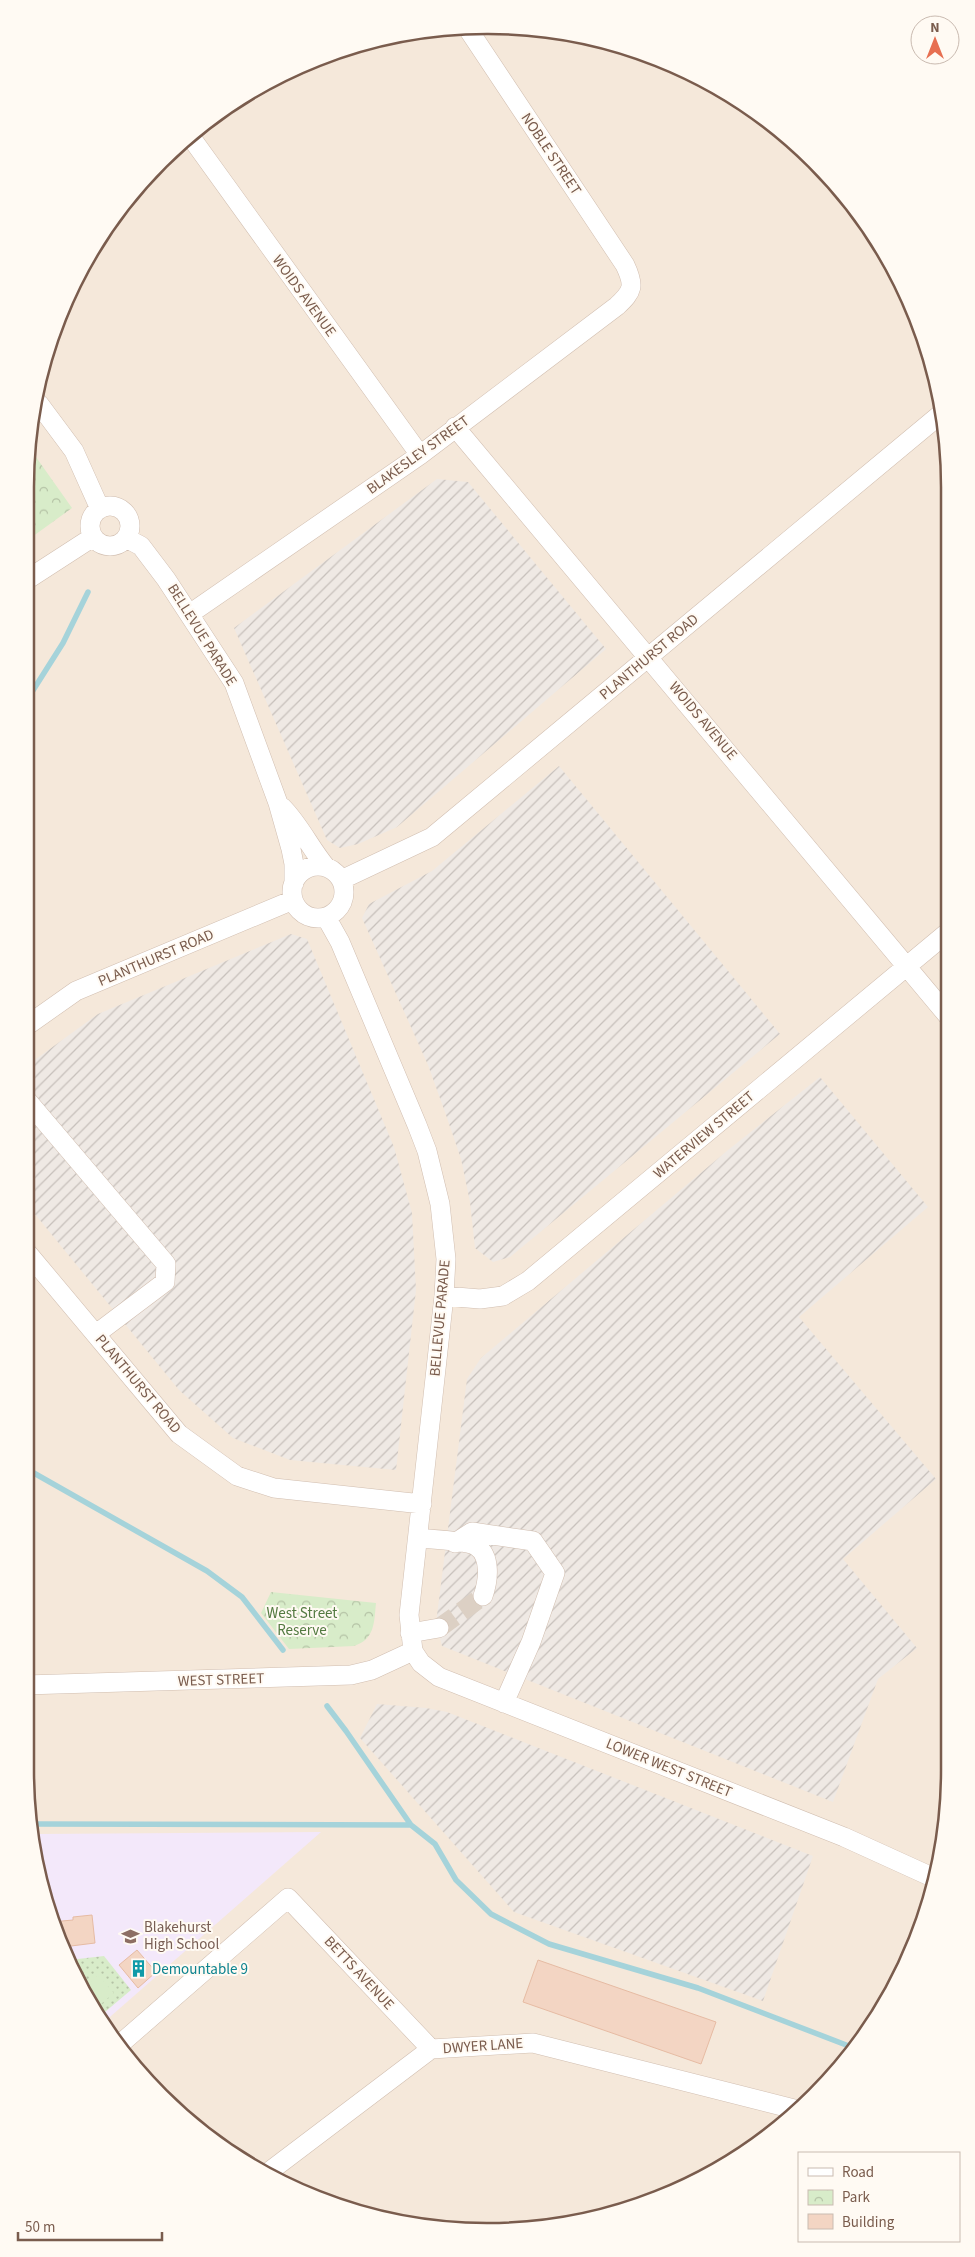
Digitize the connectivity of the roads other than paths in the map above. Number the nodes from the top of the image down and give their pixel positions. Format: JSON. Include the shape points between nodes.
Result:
{"nodes":[{"id":1,"x":472,"y":35,"type":"edge"},
{"id":2,"x":194,"y":141,"type":"edge"},
{"id":3,"x":632,"y":283,"type":"joint"},
{"id":4,"x":41,"y":407,"type":"edge"},
{"id":5,"x":936,"y":418,"type":"edge"},
{"id":6,"x":455,"y":427,"type":"junction"},
{"id":7,"x":420,"y":456,"type":"junction"},
{"id":8,"x":100,"y":509,"type":"junction"},
{"id":9,"x":93,"y":537,"type":"junction"},
{"id":10,"x":126,"y":538,"type":"junction"},
{"id":11,"x":34,"y":575,"type":"edge"},
{"id":12,"x":191,"y":613,"type":"junction"},
{"id":13,"x":649,"y":657,"type":"junction"},
{"id":14,"x":278,"y":803,"type":"junction"},
{"id":15,"x":326,"y":867,"type":"junction"},
{"id":16,"x":341,"y":880,"type":"junction"},
{"id":17,"x":294,"y":892,"type":"junction"},
{"id":18,"x":326,"y":917,"type":"junction"},
{"id":19,"x":941,"y":938,"type":"edge"},
{"id":20,"x":907,"y":966,"type":"junction"},
{"id":21,"x":941,"y":1007,"type":"edge"},
{"id":22,"x":34,"y":1021,"type":"edge"},
{"id":23,"x":34,"y":1109,"type":"edge"},
{"id":24,"x":34,"y":1261,"type":"edge"},
{"id":25,"x":444,"y":1296,"type":"junction"},
{"id":26,"x":96,"y":1334,"type":"junction"},
{"id":27,"x":422,"y":1504,"type":"junction"},
{"id":28,"x":418,"y":1538,"type":"junction"},
{"id":29,"x":454,"y":1543,"type":"junction"},
{"id":30,"x":484,"y":1596,"type":"dead end"},
{"id":31,"x":440,"y":1628,"type":"tunnel mouth"},
{"id":32,"x":411,"y":1642,"type":"junction"},
{"id":33,"x":34,"y":1685,"type":"edge"},
{"id":34,"x":504,"y":1703,"type":"junction"},
{"id":35,"x":929,"y":1876,"type":"edge"},
{"id":36,"x":124,"y":2041,"type":"edge"},
{"id":37,"x":431,"y":2049,"type":"junction"},
{"id":38,"x":790,"y":2108,"type":"edge"},
{"id":39,"x":273,"y":2169,"type":"edge"}],
"edges":[{"from":1,"to":3,"type":"street","name":"NOBLE STREET","via":[[625,265]]},
{"from":2,"to":7,"type":"street","name":"WOIDS AVENUE"},
{"from":3,"to":6,"type":"street","name":"BLAKESLEY STREET","via":[[630,293],[617,306]]},
{"from":4,"to":8,"type":"street","via":[[74,451]]},
{"from":5,"to":13,"type":"street","name":"PLANTHURST ROAD"},
{"from":6,"to":7,"type":"street","name":"BLAKESLEY STREET"},
{"from":6,"to":13,"type":"street","name":"WOIDS AVENUE"},
{"from":7,"to":12,"type":"street","name":"BLAKESLEY STREET"},
{"from":8,"to":9,"type":"street","via":[[90,523]]},
{"from":8,"to":10,"type":"street","via":[[113,506],[126,512],[130,525]]},
{"from":9,"to":10,"type":"street","via":[[108,546],[121,543]]},
{"from":9,"to":11,"type":"street"},
{"from":10,"to":12,"type":"street","name":"BELLEVUE PARADE","via":[[140,546]]},
{"from":12,"to":14,"type":"street","name":"BELLEVUE PARADE","via":[[234,682]]},
{"from":13,"to":16,"type":"street","name":"PLANTHURST ROAD","via":[[432,838]]},
{"from":13,"to":20,"type":"street","name":"WOIDS AVENUE"},
{"from":14,"to":15,"type":"street","name":"BELLEVUE PARADE","via":[[294,820]]},
{"from":14,"to":17,"type":"street","name":"BELLEVUE PARADE","via":[[294,864]]},
{"from":15,"to":16,"type":"street"},
{"from":15,"to":17,"type":"street","via":[[316,866],[298,876]]},
{"from":16,"to":18,"type":"street","via":[[344,888],[342,902]]},
{"from":17,"to":18,"type":"street","via":[[298,909],[317,918]]},
{"from":17,"to":22,"type":"street","name":"PLANTHURST ROAD","via":[[76,991]]},
{"from":18,"to":25,"type":"street","name":"BELLEVUE PARADE","via":[[340,942],[427,1151],[440,1204],[446,1259]]},
{"from":19,"to":20,"type":"street","name":"WATERVIEW STREET"},
{"from":20,"to":21,"type":"street","name":"WOIDS AVENUE"},
{"from":20,"to":25,"type":"street","name":"WATERVIEW STREET","via":[[528,1280],[503,1296],[480,1299]]},
{"from":23,"to":26,"type":"street","via":[[166,1264],[165,1282]]},
{"from":24,"to":26,"type":"street","name":"PLANTHURST ROAD"},
{"from":25,"to":27,"type":"street","name":"BELLEVUE PARADE"},
{"from":26,"to":27,"type":"street","name":"PLANTHURST ROAD","via":[[179,1434],[237,1476],[274,1488]]},
{"from":27,"to":28,"type":"street","name":"BELLEVUE PARADE"},
{"from":28,"to":29,"type":"street"},
{"from":28,"to":32,"type":"street","name":"BELLEVUE PARADE","via":[[409,1615]]},
{"from":29,"to":30,"type":"street","via":[[475,1546],[484,1555],[488,1581]]},
{"from":29,"to":34,"type":"street","via":[[472,1532],[533,1541],[555,1573],[531,1642]]},
{"from":31,"to":32,"type":"street","name":"WEST STREET"},
{"from":32,"to":33,"type":"street","name":"WEST STREET","via":[[372,1670],[351,1675]]},
{"from":32,"to":34,"type":"street","name":"LOWER WEST STREET","via":[[421,1663],[439,1677]]},
{"from":34,"to":35,"type":"street","name":"LOWER WEST STREET","via":[[844,1837]]},
{"from":36,"to":37,"type":"street","name":"BETTS AVENUE","via":[[288,1898]]},
{"from":37,"to":38,"type":"street","name":"DWYER LANE","via":[[533,2043]]},
{"from":37,"to":39,"type":"street","name":"DWYER LANE"}]}
